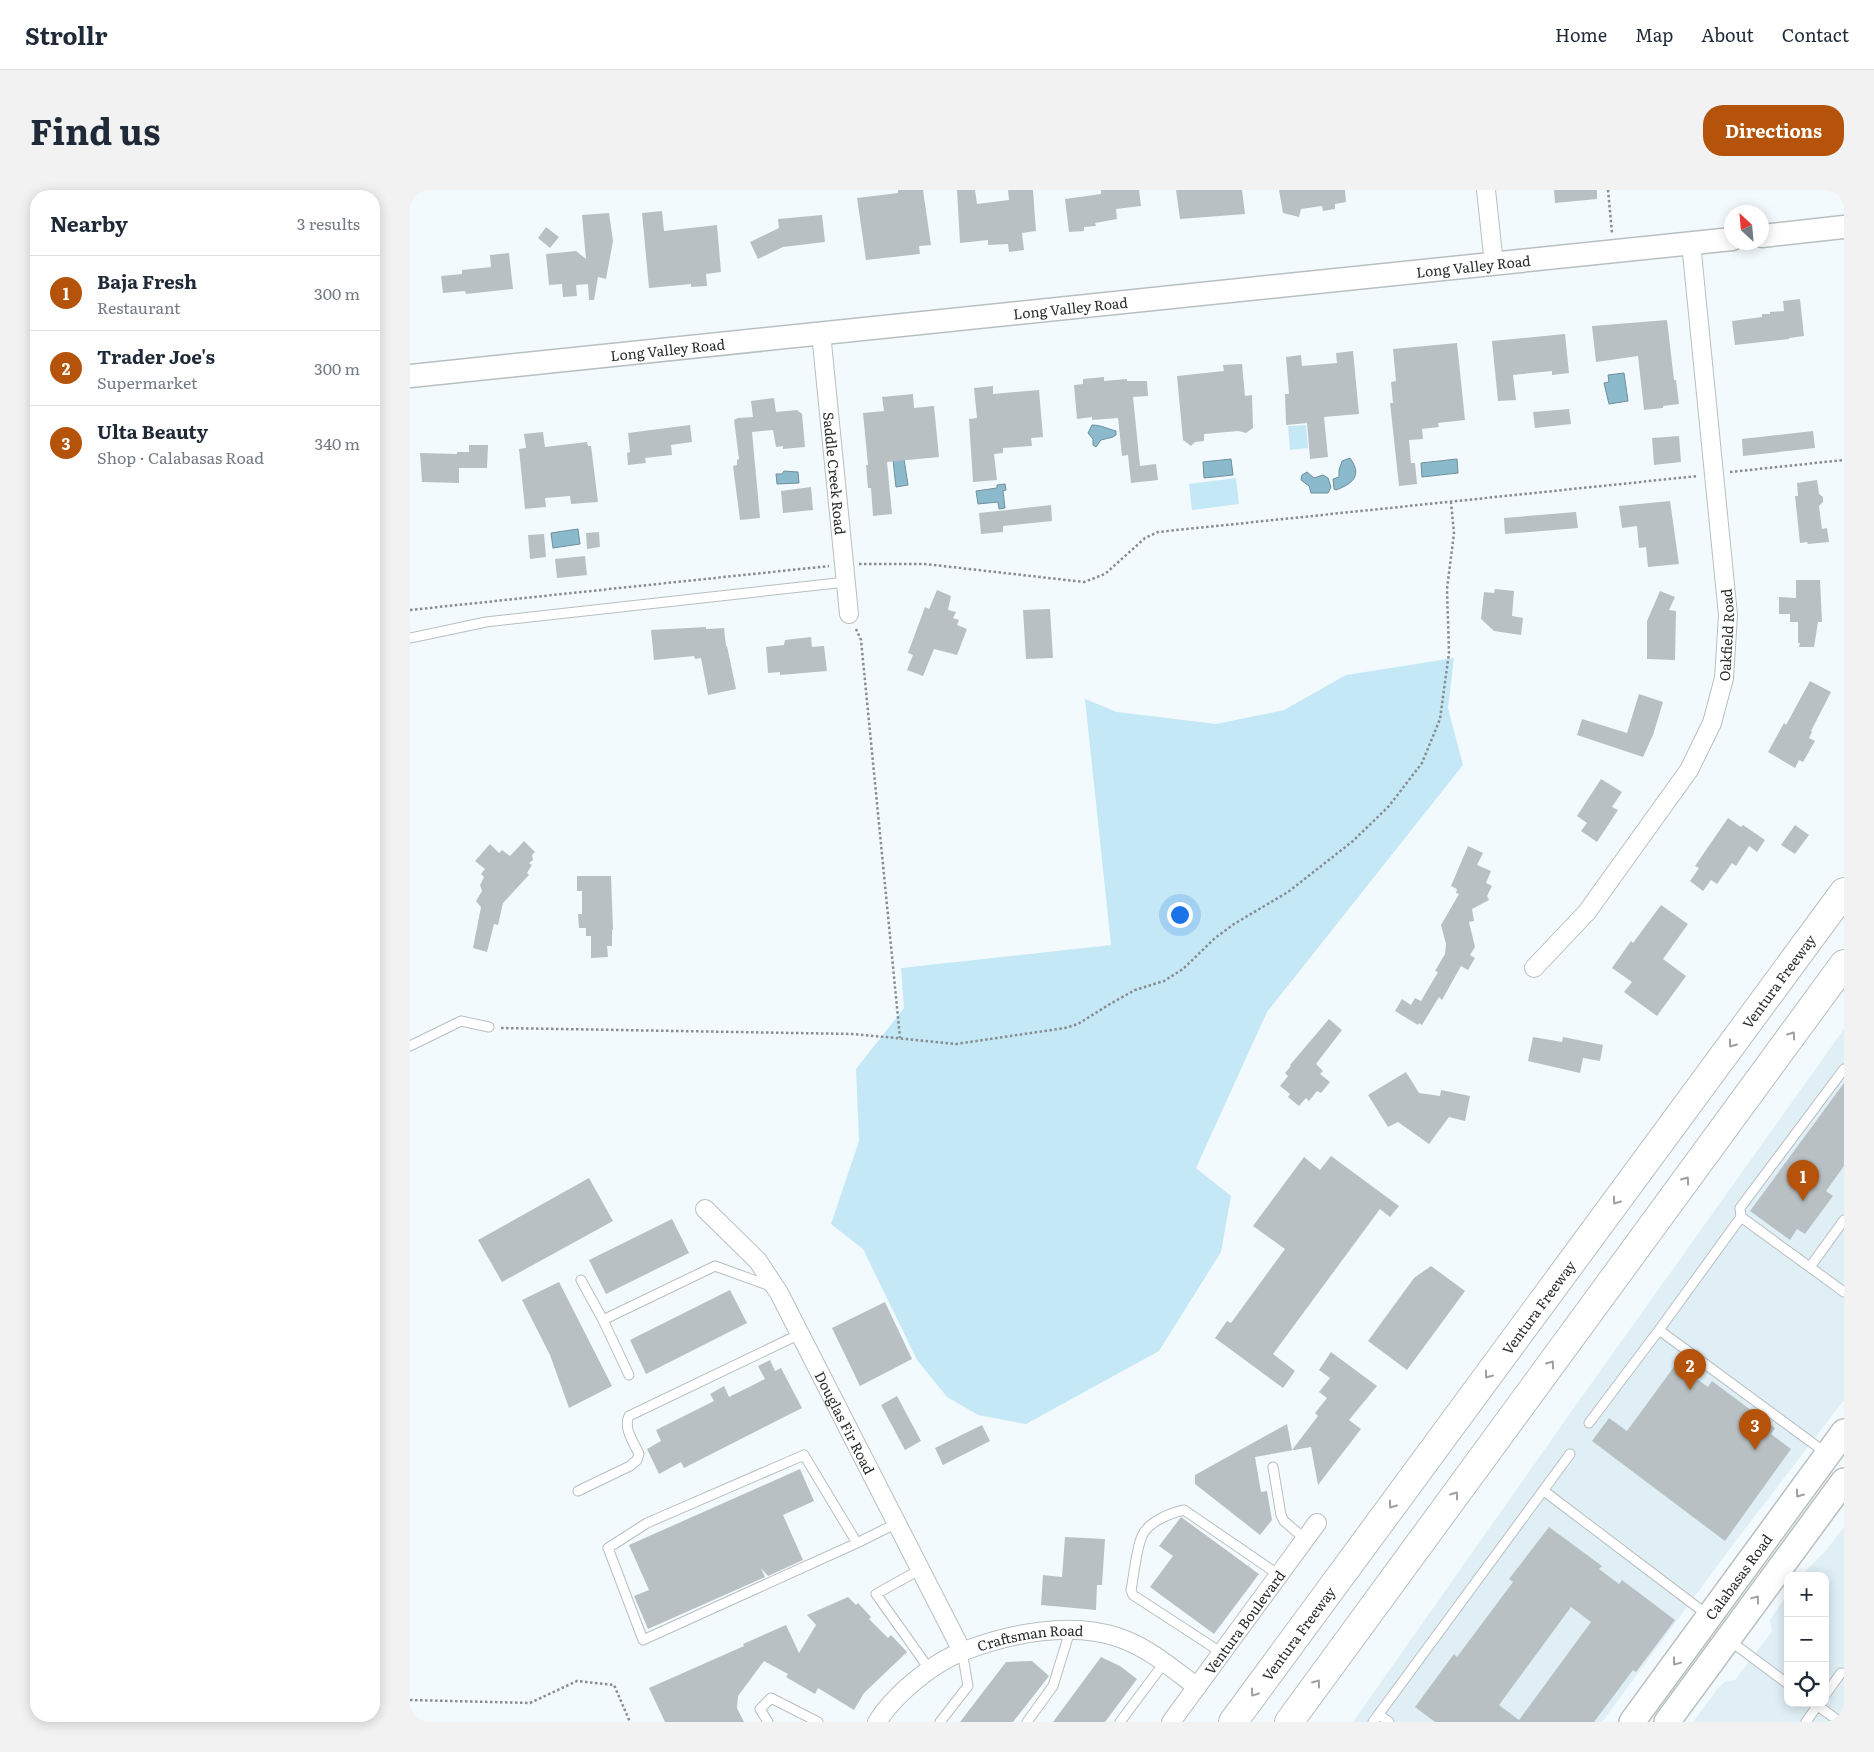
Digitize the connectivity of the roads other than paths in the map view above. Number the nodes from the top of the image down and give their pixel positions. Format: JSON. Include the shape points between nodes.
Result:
{"nodes":[{"id":1,"x":1486,"y":190,"type":"edge"},
{"id":2,"x":1844,"y":227,"type":"edge"},
{"id":3,"x":1769,"y":235,"type":"edge"},
{"id":4,"x":1724,"y":240,"type":"edge"},
{"id":5,"x":1692,"y":243,"type":"junction"},
{"id":6,"x":1494,"y":264,"type":"junction"},
{"id":7,"x":821,"y":333,"type":"junction"},
{"id":8,"x":410,"y":376,"type":"edge"},
{"id":9,"x":846,"y":582,"type":"junction"},
{"id":10,"x":849,"y":614,"type":"road end"},
{"id":11,"x":410,"y":638,"type":"edge"},
{"id":12,"x":1844,"y":892,"type":"edge"},
{"id":13,"x":1844,"y":964,"type":"edge"},
{"id":14,"x":1534,"y":968,"type":"dead end"},
{"id":15,"x":489,"y":1027,"type":"road end"},
{"id":16,"x":410,"y":1046,"type":"edge"},
{"id":17,"x":1844,"y":1069,"type":"edge"},
{"id":18,"x":705,"y":1209,"type":"dead end"},
{"id":19,"x":1741,"y":1217,"type":"junction"},
{"id":20,"x":1844,"y":1220,"type":"edge"},
{"id":21,"x":1810,"y":1267,"type":"junction"},
{"id":22,"x":581,"y":1280,"type":"dead end"},
{"id":23,"x":776,"y":1288,"type":"junction"},
{"id":24,"x":1844,"y":1292,"type":"edge"},
{"id":25,"x":603,"y":1320,"type":"junction"},
{"id":26,"x":1659,"y":1330,"type":"junction"},
{"id":27,"x":800,"y":1334,"type":"junction"},
{"id":28,"x":629,"y":1374,"type":"dead end"},
{"id":29,"x":1588,"y":1423,"type":"dead end"},
{"id":30,"x":1844,"y":1432,"type":"edge"},
{"id":31,"x":1570,"y":1454,"type":"dead end"},
{"id":32,"x":1828,"y":1454,"type":"junction"},
{"id":33,"x":1273,"y":1467,"type":"dead end"},
{"id":34,"x":1844,"y":1481,"type":"edge"},
{"id":35,"x":578,"y":1491,"type":"dead end"},
{"id":36,"x":1544,"y":1491,"type":"junction"},
{"id":37,"x":897,"y":1523,"type":"junction"},
{"id":38,"x":1317,"y":1523,"type":"dead end"},
{"id":39,"x":1305,"y":1539,"type":"junction"},
{"id":40,"x":858,"y":1543,"type":"junction"},
{"id":41,"x":921,"y":1569,"type":"junction"},
{"id":42,"x":1279,"y":1575,"type":"junction"},
{"id":43,"x":1708,"y":1620,"type":"junction"},
{"id":44,"x":1070,"y":1631,"type":"junction"},
{"id":45,"x":1727,"y":1639,"type":"junction"},
{"id":46,"x":962,"y":1651,"type":"junction"},
{"id":47,"x":1222,"y":1653,"type":"junction"},
{"id":48,"x":1164,"y":1663,"type":"junction"},
{"id":49,"x":930,"y":1670,"type":"junction"},
{"id":50,"x":1840,"y":1673,"type":"dead end"},
{"id":51,"x":1784,"y":1681,"type":"edge"},
{"id":52,"x":1197,"y":1687,"type":"junction"},
{"id":53,"x":1829,"y":1689,"type":"edge"},
{"id":54,"x":1815,"y":1707,"type":"edge"},
{"id":55,"x":1821,"y":1707,"type":"edge"},
{"id":56,"x":1376,"y":1718,"type":"edge"},
{"id":57,"x":768,"y":1722,"type":"edge"},
{"id":58,"x":818,"y":1722,"type":"edge"},
{"id":59,"x":876,"y":1722,"type":"edge"},
{"id":60,"x":940,"y":1722,"type":"edge"},
{"id":61,"x":1027,"y":1722,"type":"edge"},
{"id":62,"x":1120,"y":1722,"type":"edge"},
{"id":63,"x":1172,"y":1722,"type":"edge"},
{"id":64,"x":1232,"y":1722,"type":"edge"},
{"id":65,"x":1289,"y":1722,"type":"edge"},
{"id":66,"x":1389,"y":1722,"type":"edge"},
{"id":67,"x":1632,"y":1722,"type":"edge"},
{"id":68,"x":1667,"y":1722,"type":"edge"},
{"id":69,"x":1806,"y":1722,"type":"edge"},
{"id":70,"x":1840,"y":1722,"type":"edge"}],
"edges":[{"from":1,"to":6,"type":"street"},
{"from":2,"to":3,"type":"street"},
{"from":4,"to":5,"type":"street","name":"Long Valley Road"},
{"from":5,"to":6,"type":"street","name":"Long Valley Road"},
{"from":5,"to":14,"type":"street","name":"Oakfield Road","via":[[1728,615],[1724,678],[1712,723],[1689,770],[1587,912]]},
{"from":6,"to":7,"type":"street","name":"Long Valley Road"},
{"from":7,"to":8,"type":"street","name":"Long Valley Road"},
{"from":7,"to":9,"type":"street","name":"Saddle Creek Road"},
{"from":9,"to":10,"type":"street","name":"Saddle Creek Road"},
{"from":9,"to":11,"type":"lane","via":[[486,622]]},
{"from":12,"to":64,"type":"highway","name":"Ventura Freeway","one_way":true},
{"from":65,"to":13,"type":"highway","one_way":true},
{"from":15,"to":16,"type":"lane","via":[[461,1021]]},
{"from":17,"to":19,"type":"lane","via":[[1740,1208]]},
{"from":18,"to":23,"type":"street","name":"Douglas Fir Road","via":[[758,1261]]},
{"from":19,"to":21,"type":"lane"},
{"from":19,"to":26,"type":"lane"},
{"from":20,"to":21,"type":"lane"},
{"from":21,"to":24,"type":"lane"},
{"from":22,"to":25,"type":"lane"},
{"from":23,"to":25,"type":"lane","via":[[715,1266]]},
{"from":23,"to":27,"type":"street","name":"Douglas Fir Road"},
{"from":25,"to":28,"type":"lane"},
{"from":26,"to":29,"type":"lane"},
{"from":26,"to":32,"type":"lane"},
{"from":27,"to":35,"type":"lane","via":[[629,1416],[627,1428],[639,1454],[638,1460]]},
{"from":27,"to":37,"type":"street","name":"Douglas Fir Road"},
{"from":30,"to":32,"type":"main road","name":"Calabasas Road"},
{"from":31,"to":36,"type":"lane"},
{"from":32,"to":43,"type":"main road","name":"Calabasas Road","one_way":true},
{"from":33,"to":39,"type":"lane","via":[[1281,1515]]},
{"from":45,"to":34,"type":"main road","name":"Calabasas Road","one_way":true},
{"from":36,"to":43,"type":"lane"},
{"from":36,"to":56,"type":"lane"},
{"from":37,"to":40,"type":"lane"},
{"from":37,"to":41,"type":"street","name":"Douglas Fir Road"},
{"from":38,"to":39,"type":"street","name":"Ventura Boulevard"},
{"from":39,"to":42,"type":"street","name":"Ventura Boulevard"},
{"from":40,"to":40,"type":"lane","via":[[643,1640],[608,1548],[647,1523],[804,1456]]},
{"from":41,"to":46,"type":"street","name":"Douglas Fir Road"},
{"from":41,"to":49,"type":"lane","via":[[876,1594]]},
{"from":42,"to":47,"type":"street","name":"Ventura Boulevard"},
{"from":42,"to":47,"type":"lane","via":[[1184,1510],[1172,1512],[1153,1523],[1142,1535],[1131,1590],[1133,1596]]},
{"from":43,"to":45,"type":"main road"},
{"from":43,"to":67,"type":"main road","name":"Calabasas Road","one_way":true},
{"from":44,"to":46,"type":"street","name":"Craftsman Road","via":[[1046,1630]]},
{"from":44,"to":48,"type":"street","name":"Craftsman Road","via":[[1120,1638],[1149,1651]]},
{"from":44,"to":61,"type":"lane","via":[[1053,1686]]},
{"from":45,"to":51,"type":"lane"},
{"from":45,"to":68,"type":"main road","name":"Calabasas Road"},
{"from":46,"to":49,"type":"street","name":"Craftsman Road"},
{"from":46,"to":60,"type":"lane","via":[[968,1686]]},
{"from":47,"to":52,"type":"street","name":"Ventura Boulevard"},
{"from":48,"to":52,"type":"street","name":"Craftsman Road"},
{"from":48,"to":62,"type":"lane"},
{"from":49,"to":59,"type":"street","name":"Craftsman Road","via":[[886,1707]]},
{"from":50,"to":53,"type":"lane"},
{"from":52,"to":63,"type":"street","name":"Ventura Boulevard"},
{"from":54,"to":69,"type":"lane"},
{"from":55,"to":70,"type":"lane"},
{"from":56,"to":66,"type":"lane"},
{"from":57,"to":58,"type":"lane","via":[[760,1709],[771,1698]]}]}
